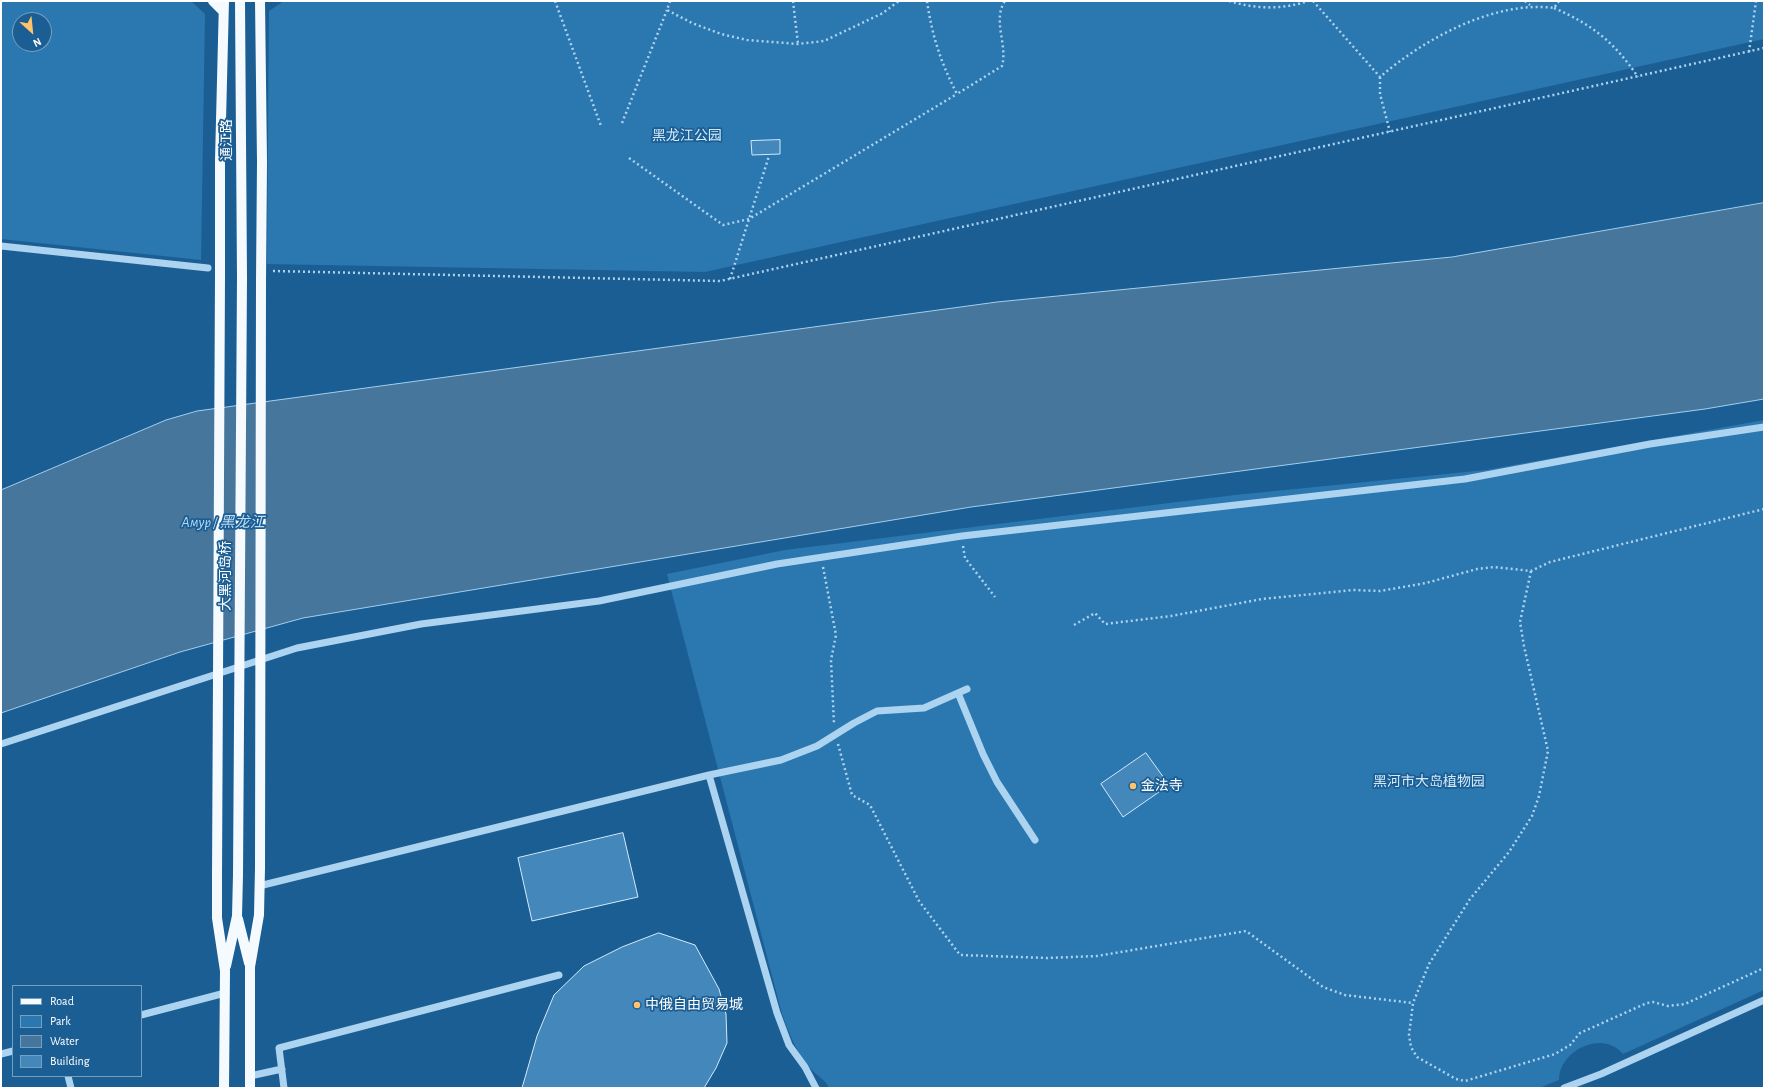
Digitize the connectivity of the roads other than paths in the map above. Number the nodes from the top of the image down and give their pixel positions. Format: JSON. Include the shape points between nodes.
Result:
{"nodes":[{"id":1,"x":212,"y":1,"type":"edge"},
{"id":2,"x":240,"y":1,"type":"edge"},
{"id":3,"x":267,"y":1,"type":"edge"},
{"id":4,"x":260,"y":5,"type":"edge"},
{"id":5,"x":223,"y":6,"type":"edge"},
{"id":6,"x":1,"y":246,"type":"edge"},
{"id":7,"x":208,"y":268,"type":"dead end"},
{"id":8,"x":242,"y":278,"type":"joint"},
{"id":9,"x":1764,"y":427,"type":"edge"},
{"id":10,"x":967,"y":688,"type":"dead end"},
{"id":11,"x":958,"y":693,"type":"junction"},
{"id":12,"x":1,"y":744,"type":"edge"},
{"id":13,"x":709,"y":775,"type":"junction"},
{"id":14,"x":1035,"y":840,"type":"dead end"},
{"id":15,"x":259,"y":886,"type":"junction"},
{"id":16,"x":237,"y":916,"type":"junction"},
{"id":17,"x":250,"y":967,"type":"junction"},
{"id":18,"x":225,"y":972,"type":"junction"},
{"id":19,"x":559,"y":975,"type":"dead end"},
{"id":20,"x":225,"y":993,"type":"junction"},
{"id":21,"x":1764,"y":1000,"type":"edge"},
{"id":22,"x":142,"y":1015,"type":"edge"},
{"id":23,"x":12,"y":1051,"type":"edge"},
{"id":24,"x":1,"y":1054,"type":"edge"},
{"id":25,"x":282,"y":1069,"type":"junction"},
{"id":26,"x":250,"y":1076,"type":"junction"},
{"id":27,"x":68,"y":1077,"type":"edge"},
{"id":28,"x":71,"y":1088,"type":"edge"},
{"id":29,"x":224,"y":1088,"type":"edge"},
{"id":30,"x":250,"y":1088,"type":"edge"},
{"id":31,"x":284,"y":1088,"type":"edge"},
{"id":32,"x":816,"y":1088,"type":"edge"},
{"id":33,"x":1564,"y":1088,"type":"edge"}],
"edges":[{"from":1,"to":5,"type":"main road"},
{"from":2,"to":8,"type":"main road","name":"通江路"},
{"from":3,"to":4,"type":"main road"},
{"from":4,"to":15,"type":"main road","bridge":true,"via":[[262,162]]},
{"from":5,"to":18,"type":"main road","bridge":true,"via":[[217,918]]},
{"from":6,"to":7,"type":"street"},
{"from":8,"to":16,"type":"main road","name":"大黑河岛桥","bridge":true},
{"from":9,"to":12,"type":"street","via":[[1650,444],[1465,479],[962,536],[820,557],[599,601],[421,624],[297,648]]},
{"from":10,"to":11,"type":"street"},
{"from":11,"to":13,"type":"street","via":[[924,708],[878,711],[817,746],[781,760]]},
{"from":11,"to":14,"type":"street","via":[[997,782]]},
{"from":13,"to":15,"type":"street"},
{"from":13,"to":32,"type":"street","via":[[776,1013],[789,1045]]},
{"from":15,"to":17,"type":"main road","via":[[259,915]]},
{"from":16,"to":17,"type":"main road"},
{"from":16,"to":18,"type":"main road"},
{"from":17,"to":26,"type":"main road"},
{"from":18,"to":20,"type":"main road"},
{"from":19,"to":25,"type":"street","via":[[279,1048]]},
{"from":20,"to":22,"type":"street"},
{"from":20,"to":29,"type":"main road"},
{"from":21,"to":33,"type":"street","via":[[1601,1074]]},
{"from":23,"to":24,"type":"street"},
{"from":25,"to":26,"type":"street"},
{"from":25,"to":31,"type":"street"},
{"from":26,"to":30,"type":"main road"},
{"from":27,"to":28,"type":"street"}]}
